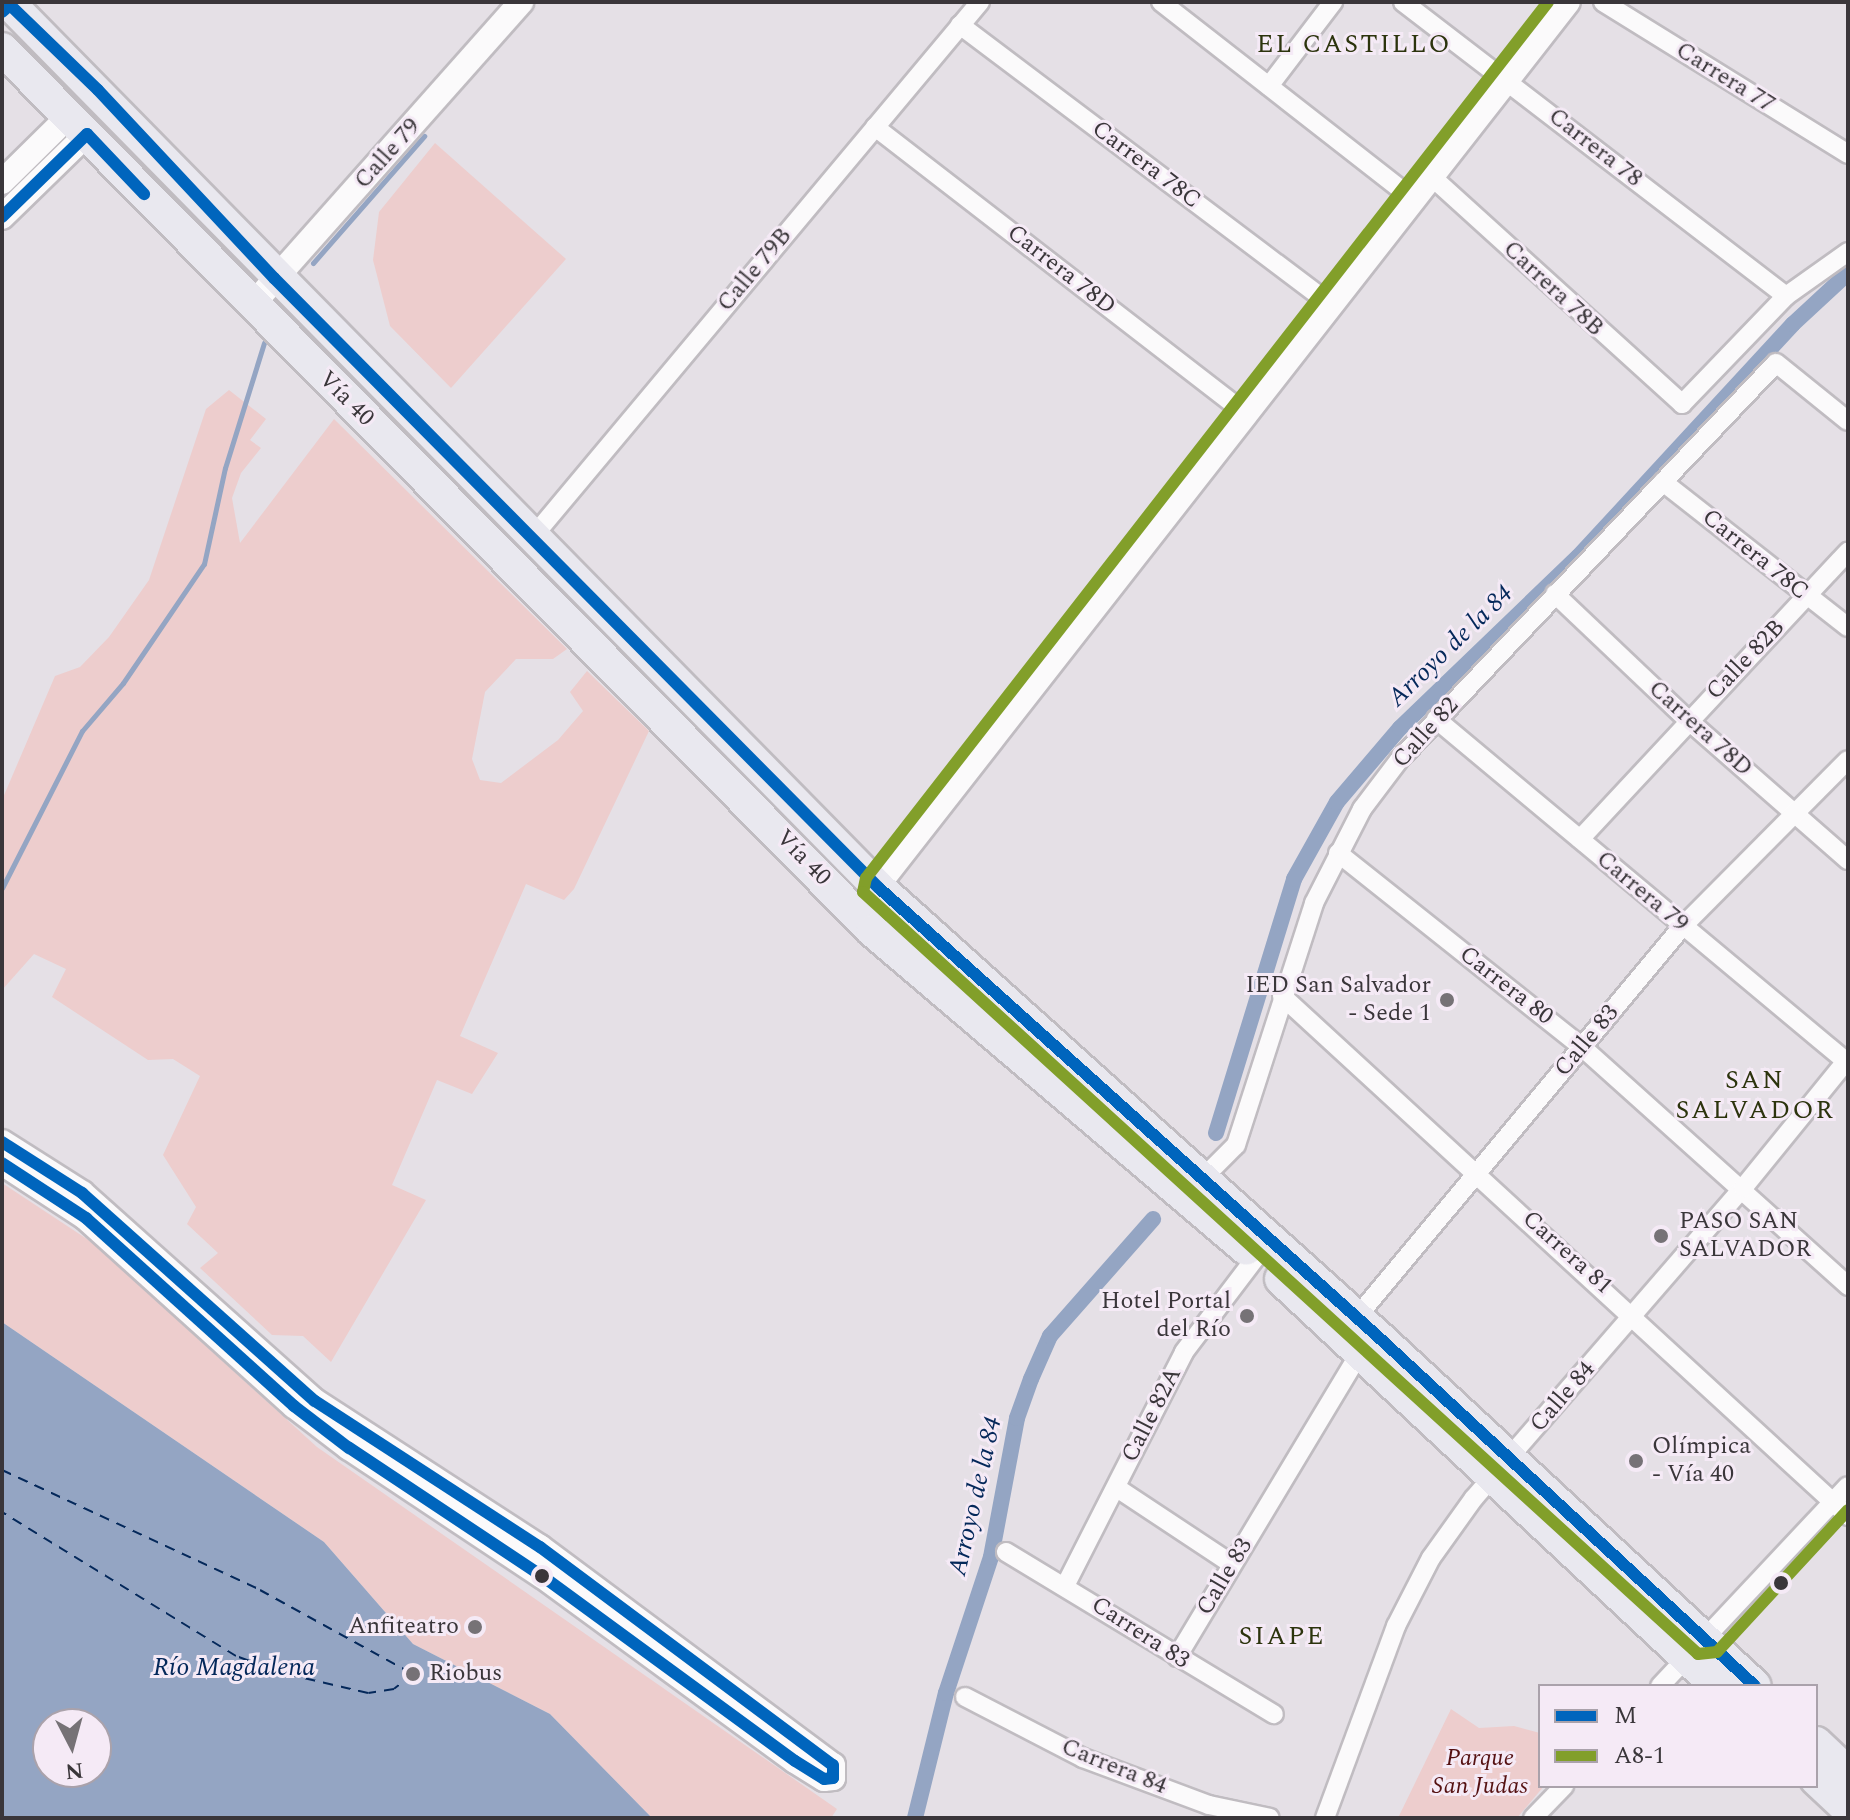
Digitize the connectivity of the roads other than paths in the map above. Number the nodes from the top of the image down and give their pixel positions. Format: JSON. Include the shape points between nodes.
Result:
{"nodes":[{"id":1,"x":521,"y":2,"type":"edge"},
{"id":2,"x":980,"y":2,"type":"edge"},
{"id":3,"x":1161,"y":2,"type":"edge"},
{"id":4,"x":1333,"y":2,"type":"edge"},
{"id":5,"x":1403,"y":2,"type":"edge"},
{"id":6,"x":1568,"y":2,"type":"edge"},
{"id":7,"x":1603,"y":2,"type":"edge"},
{"id":8,"x":7,"y":6,"type":"edge"},
{"id":9,"x":960,"y":25,"type":"junction"},
{"id":10,"x":2,"y":49,"type":"edge"},
{"id":11,"x":1505,"y":79,"type":"junction"},
{"id":12,"x":1269,"y":86,"type":"junction"},
{"id":13,"x":78,"y":125,"type":"junction"},
{"id":14,"x":875,"y":127,"type":"junction"},
{"id":15,"x":1848,"y":154,"type":"edge"},
{"id":16,"x":1432,"y":177,"type":"junction"},
{"id":17,"x":2,"y":182,"type":"edge"},
{"id":18,"x":1414,"y":200,"type":"junction"},
{"id":19,"x":2,"y":217,"type":"edge"},
{"id":20,"x":1848,"y":252,"type":"edge"},
{"id":21,"x":274,"y":278,"type":"junction"},
{"id":22,"x":1786,"y":296,"type":"junction"},
{"id":23,"x":253,"y":304,"type":"junction"},
{"id":24,"x":1332,"y":305,"type":"junction"},
{"id":25,"x":1247,"y":414,"type":"junction"},
{"id":26,"x":1848,"y":421,"type":"edge"},
{"id":27,"x":1663,"y":482,"type":"junction"},
{"id":28,"x":531,"y":539,"type":"junction"},
{"id":29,"x":1848,"y":552,"type":"edge"},
{"id":30,"x":1555,"y":594,"type":"junction"},
{"id":31,"x":1806,"y":597,"type":"junction"},
{"id":32,"x":1848,"y":627,"type":"edge"},
{"id":33,"x":684,"y":714,"type":"junction"},
{"id":34,"x":1436,"y":719,"type":"junction"},
{"id":35,"x":1689,"y":721,"type":"junction"},
{"id":36,"x":1848,"y":760,"type":"edge"},
{"id":37,"x":1794,"y":813,"type":"junction"},
{"id":38,"x":1580,"y":839,"type":"junction"},
{"id":39,"x":1338,"y":853,"type":"junction"},
{"id":40,"x":1848,"y":860,"type":"edge"},
{"id":41,"x":879,"y":888,"type":"junction"},
{"id":42,"x":856,"y":913,"type":"junction"},
{"id":43,"x":1682,"y":927,"type":"junction"},
{"id":44,"x":1282,"y":996,"type":"junction"},
{"id":45,"x":1582,"y":1047,"type":"junction"},
{"id":46,"x":1847,"y":1061,"type":"edge"},
{"id":47,"x":2,"y":1142,"type":"edge"},
{"id":48,"x":2,"y":1163,"type":"edge"},
{"id":49,"x":1479,"y":1172,"type":"junction"},
{"id":50,"x":1201,"y":1180,"type":"junction"},
{"id":51,"x":1743,"y":1188,"type":"junction"},
{"id":52,"x":1256,"y":1257,"type":"junction"},
{"id":53,"x":1848,"y":1286,"type":"edge"},
{"id":54,"x":1634,"y":1315,"type":"junction"},
{"id":55,"x":1358,"y":1334,"type":"junction"},
{"id":56,"x":331,"y":1434,"type":"junction"},
{"id":57,"x":1501,"y":1468,"type":"junction"},
{"id":58,"x":1848,"y":1486,"type":"edge"},
{"id":59,"x":1117,"y":1488,"type":"junction"},
{"id":60,"x":1834,"y":1502,"type":"junction"},
{"id":61,"x":1848,"y":1516,"type":"edge"},
{"id":62,"x":540,"y":1547,"type":"junction"},
{"id":63,"x":1006,"y":1552,"type":"dead end"},
{"id":64,"x":1232,"y":1564,"type":"junction"},
{"id":65,"x":1066,"y":1584,"type":"junction"},
{"id":66,"x":1697,"y":1649,"type":"junction"},
{"id":67,"x":1177,"y":1657,"type":"junction"},
{"id":68,"x":1662,"y":1684,"type":"edge"},
{"id":69,"x":1716,"y":1684,"type":"edge"},
{"id":70,"x":1752,"y":1684,"type":"edge"},
{"id":71,"x":965,"y":1697,"type":"dead end"},
{"id":72,"x":1274,"y":1714,"type":"dead end"},
{"id":73,"x":1818,"y":1745,"type":"edge"},
{"id":74,"x":1848,"y":1773,"type":"edge"},
{"id":75,"x":1818,"y":1781,"type":"edge"},
{"id":76,"x":1562,"y":1788,"type":"edge"},
{"id":77,"x":1848,"y":1809,"type":"edge"},
{"id":78,"x":1207,"y":1812,"type":"edge"},
{"id":79,"x":1270,"y":1818,"type":"edge"},
{"id":80,"x":1325,"y":1818,"type":"edge"},
{"id":81,"x":1533,"y":1818,"type":"edge"}],
"edges":[{"from":1,"to":21,"type":"main road","name":"Calle 79"},
{"from":2,"to":9,"type":"street","name":"Calle 79B"},
{"from":3,"to":12,"type":"street"},
{"from":4,"to":12,"type":"street"},
{"from":5,"to":11,"type":"street","name":"Carrera 78"},
{"from":6,"to":11,"type":"main road"},
{"from":7,"to":15,"type":"street","name":"Carrera 77"},
{"from":8,"to":21,"type":"highway","name":"Vía 40","via":[[98,90]]},
{"from":9,"to":14,"type":"street","name":"Calle 79B"},
{"from":9,"to":24,"type":"street","name":"Carrera 78C"},
{"from":10,"to":13,"type":"highway","name":"Vía 40"},
{"from":11,"to":16,"type":"main road"},
{"from":11,"to":22,"type":"street","name":"Carrera 78"},
{"from":12,"to":18,"type":"street"},
{"from":13,"to":17,"type":"main road"},
{"from":13,"to":19,"type":"main road"},
{"from":13,"to":23,"type":"highway","name":"Vía 40"},
{"from":14,"to":25,"type":"street","name":"Carrera 78D"},
{"from":14,"to":28,"type":"street","name":"Calle 79B"},
{"from":16,"to":18,"type":"main road"},
{"from":16,"to":22,"type":"street","name":"Carrera 78B","via":[[1674,401],[1690,402]]},
{"from":18,"to":24,"type":"main road"},
{"from":20,"to":22,"type":"street"},
{"from":21,"to":23,"type":"main road","name":"Calle 79"},
{"from":21,"to":28,"type":"highway","name":"Vía 40"},
{"from":23,"to":33,"type":"highway","name":"Vía 40"},
{"from":24,"to":25,"type":"main road"},
{"from":25,"to":41,"type":"main road"},
{"from":26,"to":27,"type":"street","name":"Calle 82","via":[[1776,363]]},
{"from":27,"to":30,"type":"street","name":"Calle 82"},
{"from":27,"to":31,"type":"street","name":"Carrera 78C"},
{"from":28,"to":33,"type":"highway","name":"Vía 40"},
{"from":29,"to":31,"type":"street","name":"Calle 82B"},
{"from":30,"to":34,"type":"street","name":"Calle 82"},
{"from":30,"to":35,"type":"street","name":"Carrera 78D"},
{"from":31,"to":32,"type":"street","name":"Carrera 78C"},
{"from":31,"to":35,"type":"street","name":"Calle 82B"},
{"from":33,"to":41,"type":"highway","name":"Vía 40"},
{"from":33,"to":42,"type":"highway","name":"Vía 40"},
{"from":34,"to":38,"type":"street","name":"Carrera 79"},
{"from":34,"to":39,"type":"street","name":"Calle 82","via":[[1362,809]]},
{"from":35,"to":37,"type":"street","name":"Carrera 78D"},
{"from":35,"to":38,"type":"street","name":"Calle 82B"},
{"from":36,"to":37,"type":"street","name":"Calle 83"},
{"from":37,"to":40,"type":"street","name":"Carrera 78D"},
{"from":37,"to":43,"type":"street","name":"Calle 83"},
{"from":38,"to":43,"type":"street","name":"Carrera 79"},
{"from":39,"to":44,"type":"street","name":"Calle 82","via":[[1314,903]]},
{"from":39,"to":45,"type":"street","name":"Carrera 80"},
{"from":41,"to":42,"type":"main road"},
{"from":41,"to":50,"type":"highway","name":"Vía 40"},
{"from":42,"to":52,"type":"highway","name":"Vía 40"},
{"from":43,"to":45,"type":"street","name":"Calle 83"},
{"from":43,"to":46,"type":"street","name":"Carrera 79"},
{"from":44,"to":49,"type":"street","name":"Carrera 81"},
{"from":44,"to":50,"type":"street","name":"Calle 82","via":[[1236,1145]]},
{"from":45,"to":49,"type":"street","name":"Calle 83"},
{"from":45,"to":51,"type":"street","name":"Carrera 80"},
{"from":46,"to":51,"type":"street","name":"Calle 84"},
{"from":47,"to":62,"type":"main road","via":[[82,1193],[315,1401]]},
{"from":48,"to":56,"type":"main road","via":[[86,1218]]},
{"from":49,"to":54,"type":"street","name":"Carrera 81"},
{"from":49,"to":55,"type":"street","name":"Calle 83"},
{"from":50,"to":55,"type":"highway","name":"Vía 40"},
{"from":51,"to":53,"type":"street","name":"Carrera 80"},
{"from":51,"to":54,"type":"street","name":"Calle 84"},
{"from":52,"to":55,"type":"highway","name":"Vía 40"},
{"from":52,"to":59,"type":"street","name":"Calle 82A","via":[[1184,1352]]},
{"from":54,"to":57,"type":"street","name":"Calle 84"},
{"from":54,"to":60,"type":"street","name":"Carrera 81"},
{"from":55,"to":57,"type":"highway","name":"Vía 40"},
{"from":55,"to":64,"type":"street","name":"Calle 83"},
{"from":56,"to":62,"type":"main road","via":[[359,1441],[503,1538]]},
{"from":56,"to":62,"type":"main road","via":[[542,1576],[795,1761],[824,1779],[833,1778],[836,1769],[823,1757]]},
{"from":57,"to":66,"type":"highway","name":"Vía 40"},
{"from":57,"to":80,"type":"street","name":"Calle 84","via":[[1431,1558],[1396,1626]]},
{"from":58,"to":60,"type":"street"},
{"from":59,"to":64,"type":"street"},
{"from":59,"to":65,"type":"street","name":"Calle 82A"},
{"from":60,"to":61,"type":"street","name":"Carrera 81"},
{"from":60,"to":66,"type":"street"},
{"from":63,"to":65,"type":"street","name":"Carrera 83"},
{"from":64,"to":67,"type":"street","name":"Calle 83"},
{"from":65,"to":67,"type":"street","name":"Carrera 83"},
{"from":66,"to":68,"type":"street"},
{"from":66,"to":69,"type":"highway","name":"Vía 40"},
{"from":66,"to":70,"type":"highway","name":"Vía 40"},
{"from":67,"to":72,"type":"street","name":"Carrera 83"},
{"from":71,"to":78,"type":"street","name":"Carrera 84","via":[[1083,1758]]},
{"from":73,"to":74,"type":"highway"},
{"from":75,"to":77,"type":"highway"},
{"from":76,"to":81,"type":"street"},
{"from":78,"to":79,"type":"street","name":"Carrera 84"}]}
